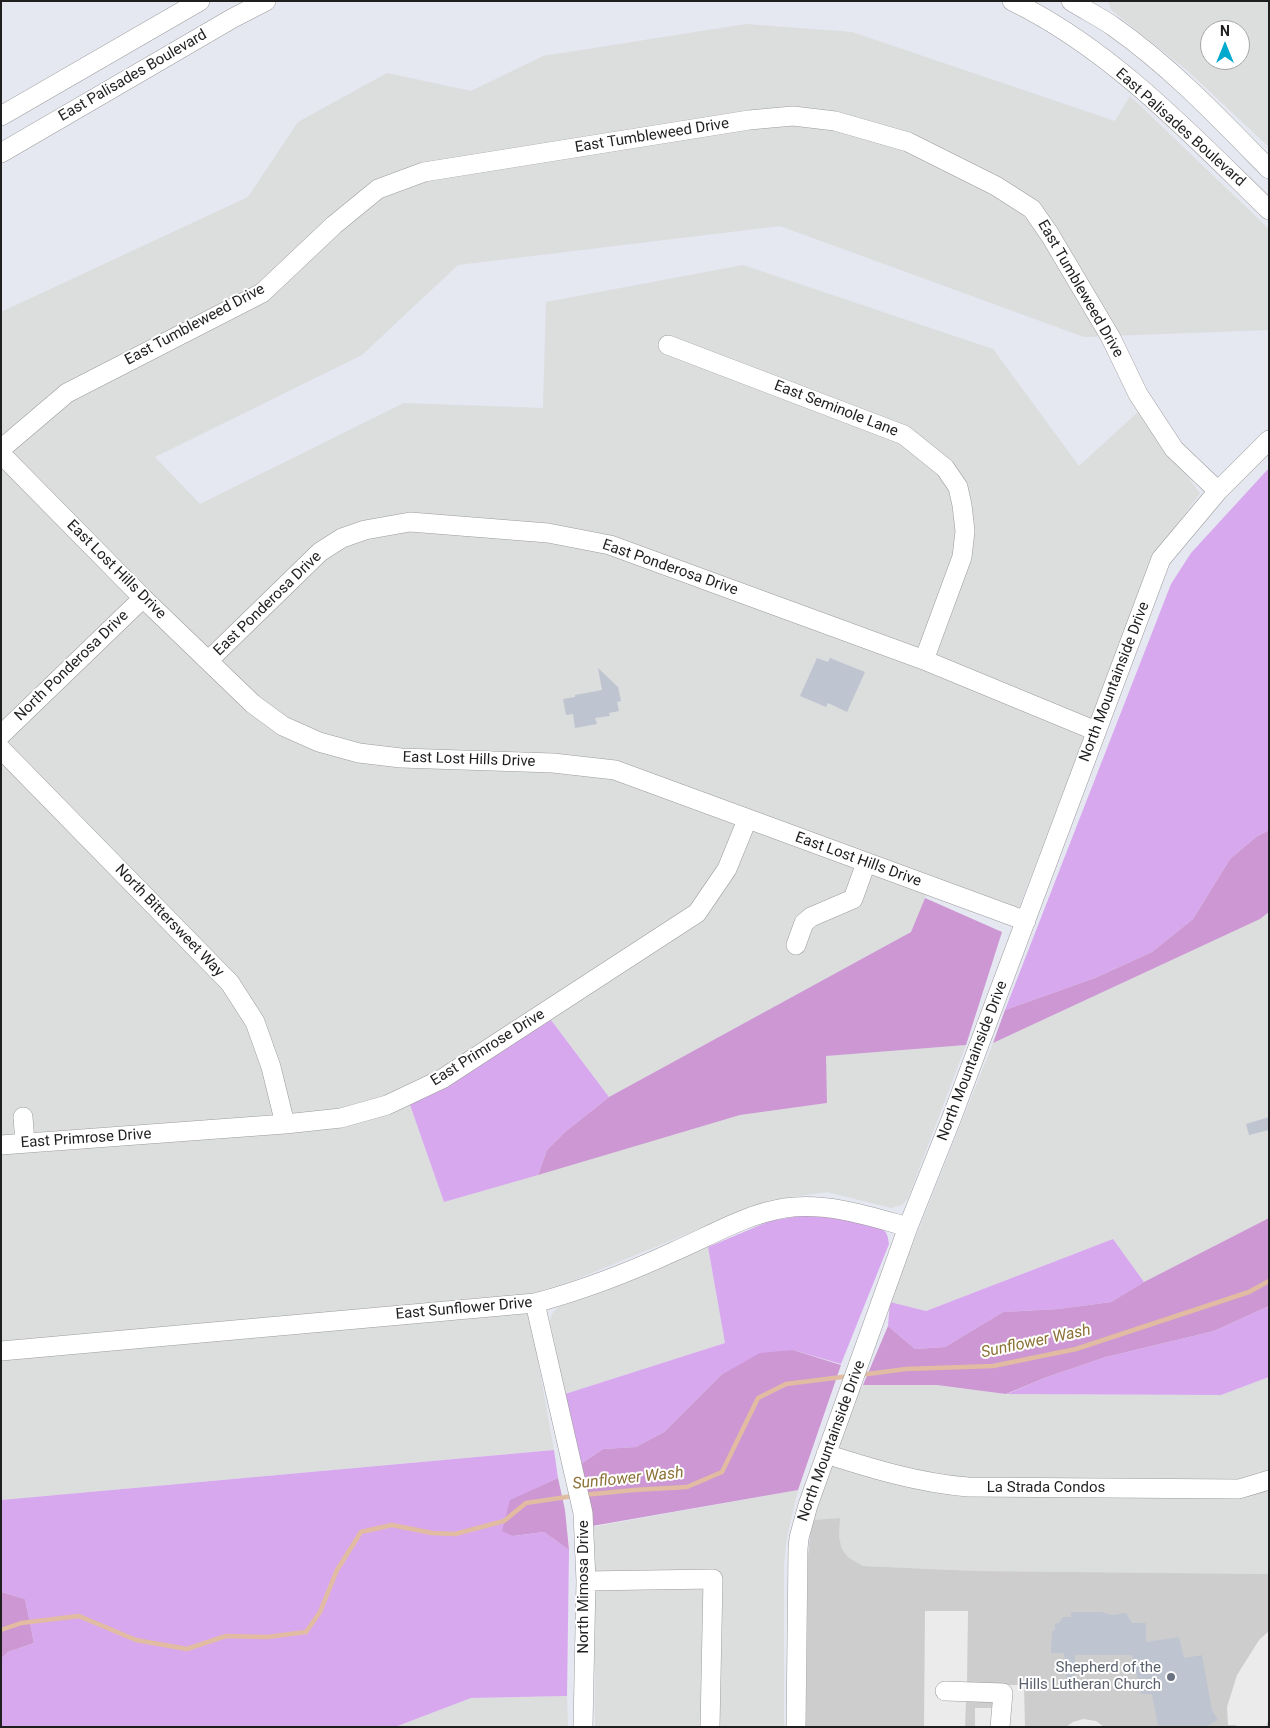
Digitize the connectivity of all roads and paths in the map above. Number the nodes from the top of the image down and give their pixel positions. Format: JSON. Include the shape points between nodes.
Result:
{"nodes":[{"id":1,"x":266,"y":1,"type":"edge"},
{"id":2,"x":1012,"y":1,"type":"edge"},
{"id":3,"x":197,"y":2,"type":"edge"},
{"id":4,"x":1082,"y":4,"type":"edge"},
{"id":5,"x":236,"y":8,"type":"edge"},
{"id":6,"x":210,"y":31,"type":"junction"},
{"id":7,"x":1071,"y":36,"type":"junction"},
{"id":8,"x":1,"y":116,"type":"edge"},
{"id":9,"x":1,"y":153,"type":"edge"},
{"id":10,"x":1269,"y":169,"type":"edge"},
{"id":11,"x":1269,"y":210,"type":"edge"},
{"id":12,"x":668,"y":345,"type":"dead end"},
{"id":13,"x":1269,"y":440,"type":"edge"},
{"id":14,"x":1,"y":449,"type":"edge"},
{"id":15,"x":1,"y":454,"type":"edge"},
{"id":16,"x":1218,"y":491,"type":"junction"},
{"id":17,"x":143,"y":598,"type":"junction"},
{"id":18,"x":209,"y":660,"type":"junction"},
{"id":19,"x":924,"y":660,"type":"junction"},
{"id":20,"x":1096,"y":731,"type":"junction"},
{"id":21,"x":1,"y":735,"type":"edge"},
{"id":22,"x":1,"y":748,"type":"edge"},
{"id":23,"x":747,"y":820,"type":"junction"},
{"id":24,"x":866,"y":863,"type":"junction"},
{"id":25,"x":1026,"y":922,"type":"junction"},
{"id":26,"x":796,"y":945,"type":"dead end"},
{"id":27,"x":23,"y":1117,"type":"dead end"},
{"id":28,"x":285,"y":1124,"type":"junction"},
{"id":29,"x":26,"y":1143,"type":"junction"},
{"id":30,"x":1,"y":1146,"type":"edge"},
{"id":31,"x":908,"y":1227,"type":"junction"},
{"id":32,"x":535,"y":1303,"type":"junction"},
{"id":33,"x":1,"y":1351,"type":"edge"},
{"id":34,"x":826,"y":1454,"type":"junction"},
{"id":35,"x":1269,"y":1480,"type":"edge"},
{"id":36,"x":586,"y":1581,"type":"junction"},
{"id":37,"x":945,"y":1691,"type":"dead end"},
{"id":38,"x":583,"y":1727,"type":"edge"},
{"id":39,"x":710,"y":1727,"type":"edge"},
{"id":40,"x":796,"y":1727,"type":"edge"},
{"id":41,"x":1000,"y":1727,"type":"edge"}],
"edges":[{"from":1,"to":5,"type":"street","name":"East Palisades Boulevard"},
{"from":2,"to":7,"type":"street","name":"East Palisades Boulevard"},
{"from":3,"to":6,"type":"street"},
{"from":3,"to":8,"type":"street","name":"East Palisades Boulevard"},
{"from":4,"to":7,"type":"street"},
{"from":4,"to":10,"type":"street","name":"East Palisades Boulevard","via":[[1205,103]]},
{"from":5,"to":6,"type":"street","name":"East Palisades Boulevard"},
{"from":6,"to":9,"type":"street","name":"East Palisades Boulevard"},
{"from":7,"to":11,"type":"street","name":"East Palisades Boulevard","via":[[1165,110]]},
{"from":12,"to":19,"type":"street","name":"East Seminole Lane","via":[[904,434],[945,468],[958,487],[965,531],[962,557]]},
{"from":13,"to":16,"type":"street","name":"North Mountainside Drive"},
{"from":14,"to":16,"type":"street","name":"East Tumbleweed Drive","via":[[67,393],[262,293],[334,225],[378,189],[424,172],[749,120],[793,116],[835,121],[908,142],[996,186],[1032,209],[1111,338],[1138,394],[1174,449]]},
{"from":15,"to":17,"type":"street","name":"East Lost Hills Drive"},
{"from":16,"to":20,"type":"street","name":"North Mountainside Drive","via":[[1161,559]]},
{"from":17,"to":18,"type":"street","name":"East Lost Hills Drive"},
{"from":17,"to":21,"type":"street","name":"North Ponderosa Drive"},
{"from":18,"to":19,"type":"street","name":"East Ponderosa Drive","via":[[320,552],[342,538],[365,530],[410,522],[548,533],[610,545]]},
{"from":18,"to":23,"type":"street","name":"East Lost Hills Drive","via":[[253,704],[283,726],[319,742],[359,753],[401,758],[553,763],[615,770]]},
{"from":19,"to":20,"type":"street","name":"East Ponderosa Drive"},
{"from":20,"to":25,"type":"street","name":"North Mountainside Drive"},
{"from":22,"to":28,"type":"street","name":"North Bittersweet Way","via":[[230,983],[255,1022],[271,1067]]},
{"from":23,"to":24,"type":"street","name":"East Lost Hills Drive"},
{"from":23,"to":28,"type":"street","name":"East Primrose Drive","via":[[727,869],[697,913],[689,919],[442,1079],[387,1105],[341,1118]]},
{"from":24,"to":25,"type":"street","name":"East Lost Hills Drive"},
{"from":24,"to":26,"type":"street","via":[[853,899],[812,917],[804,924]]},
{"from":25,"to":31,"type":"street","name":"North Mountainside Drive"},
{"from":27,"to":29,"type":"street"},
{"from":28,"to":29,"type":"street","name":"East Primrose Drive"},
{"from":29,"to":30,"type":"street","name":"East Primrose Drive"},
{"from":31,"to":32,"type":"street","name":"East Sunflower Drive","via":[[856,1212],[812,1206],[786,1208],[759,1214],[577,1292]]},
{"from":31,"to":34,"type":"street","name":"North Mountainside Drive"},
{"from":32,"to":33,"type":"street","name":"East Sunflower Drive"},
{"from":32,"to":36,"type":"street","name":"North Mimosa Drive","via":[[583,1513]]},
{"from":34,"to":35,"type":"street","name":"La Strada Condos","via":[[899,1477],[968,1488],[1238,1489]]},
{"from":34,"to":40,"type":"street","name":"North Mountainside Drive","via":[[799,1538]]},
{"from":36,"to":38,"type":"street","name":"North Mimosa Drive"},
{"from":36,"to":39,"type":"street","via":[[712,1579]]},
{"from":37,"to":41,"type":"street","via":[[1003,1693]]}]}
